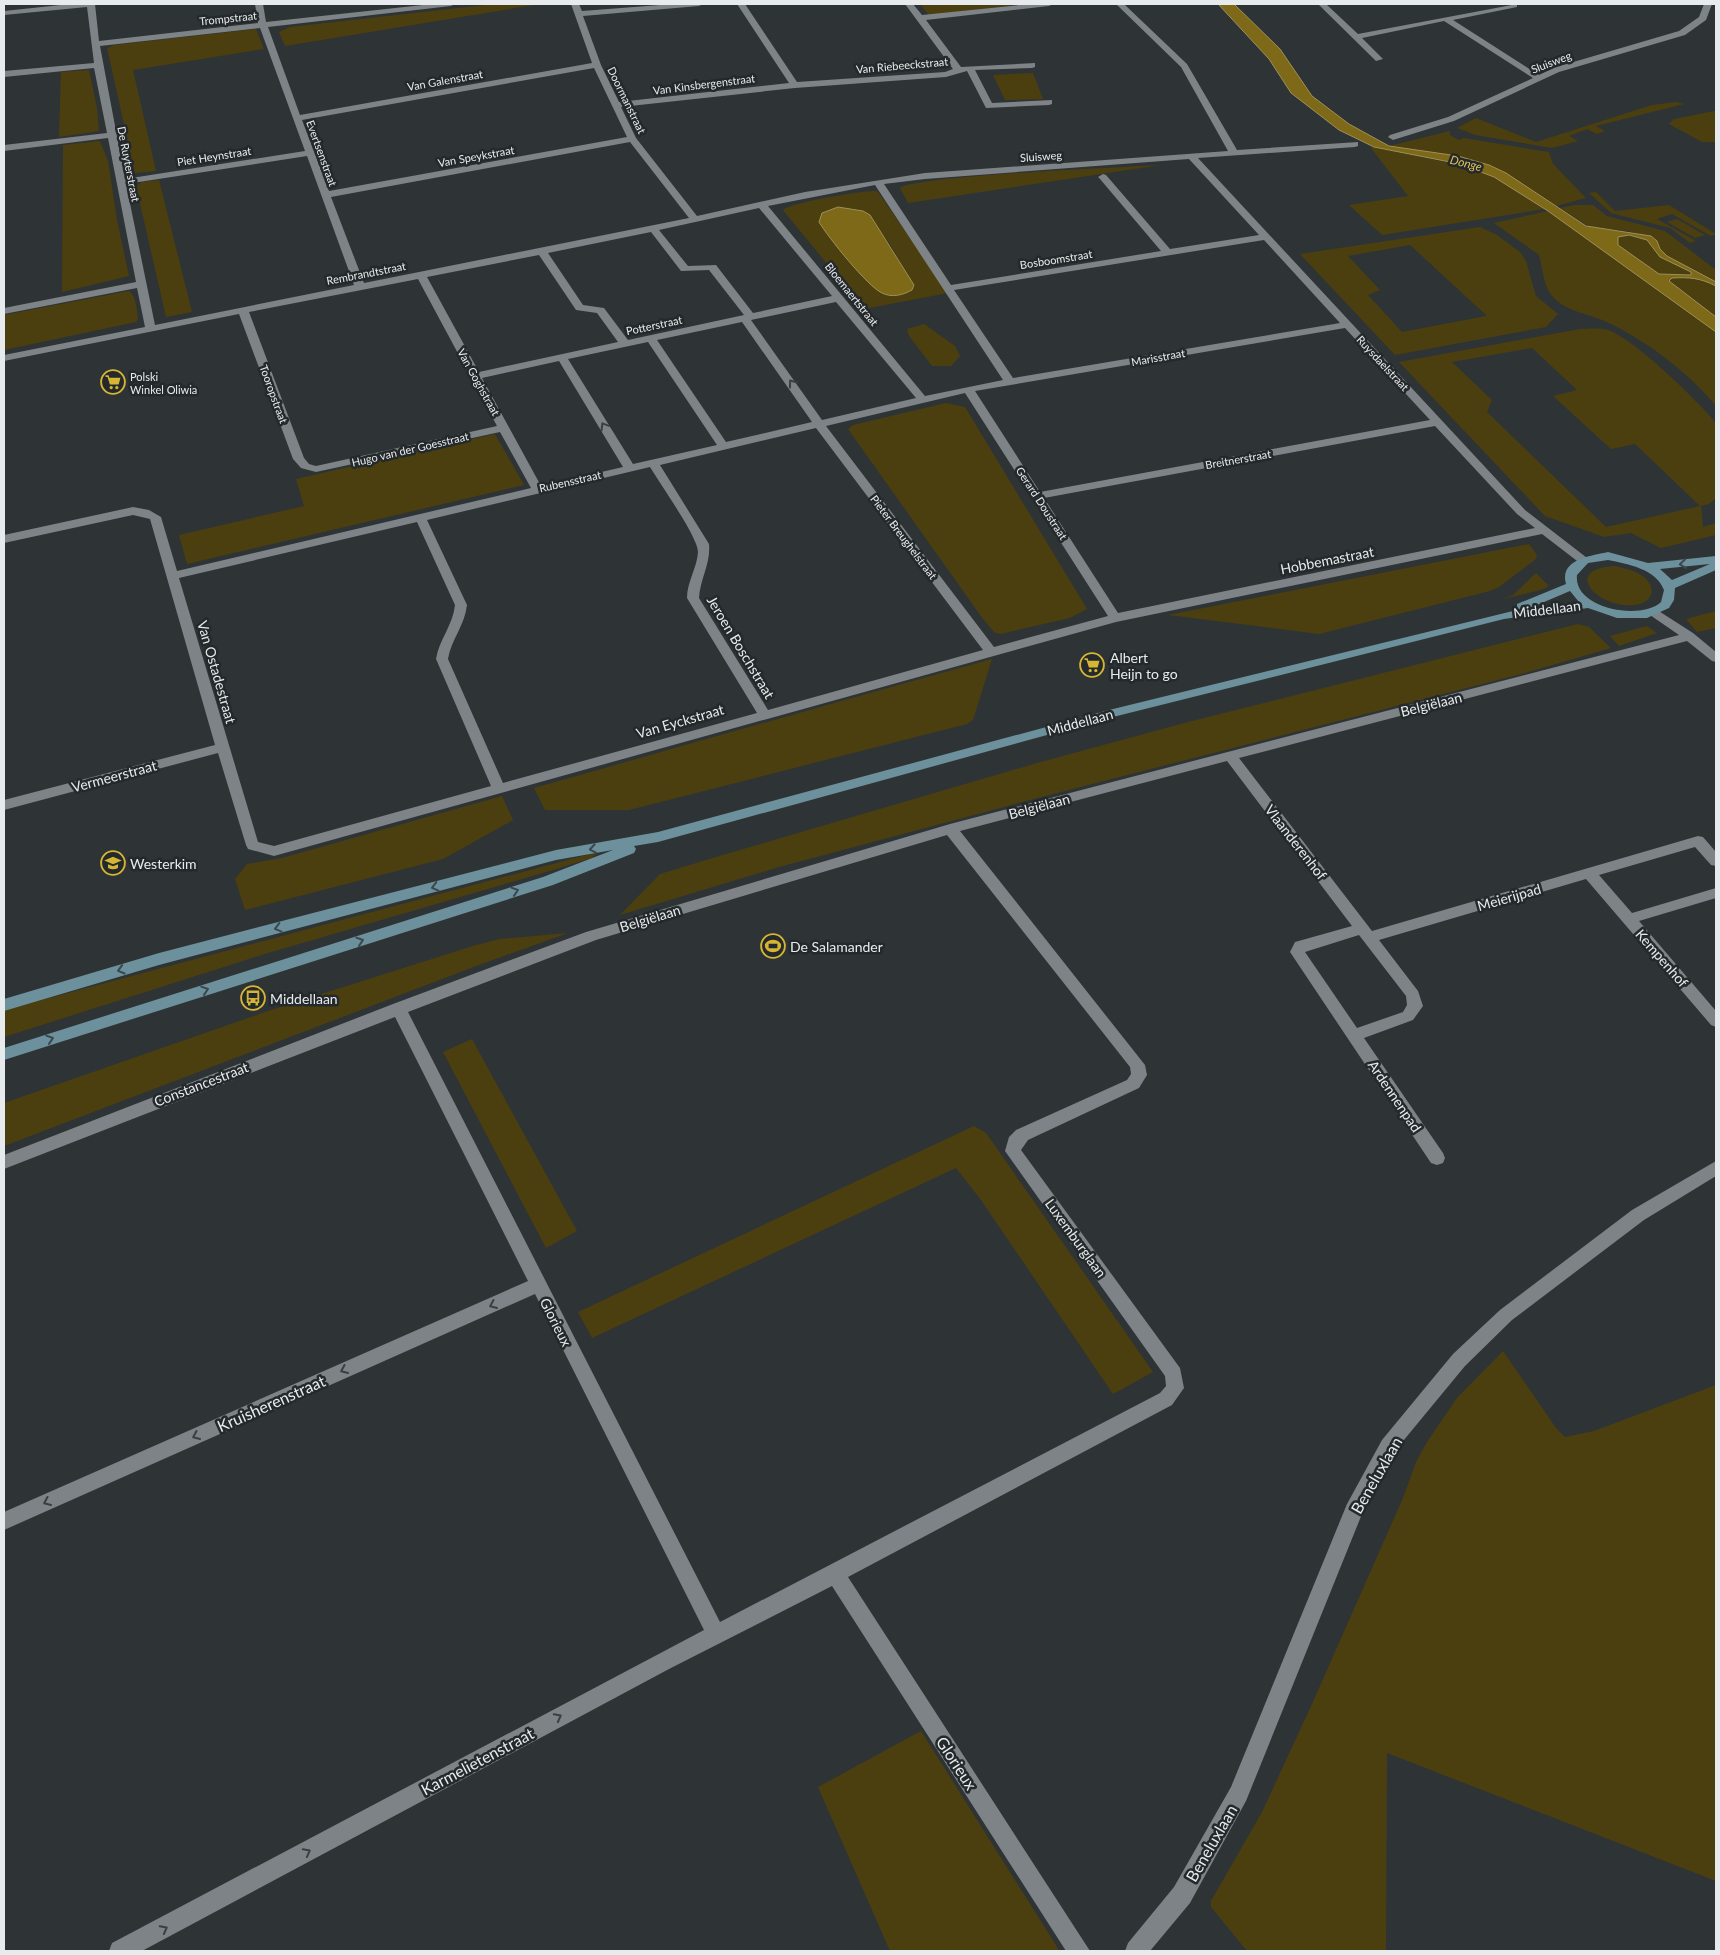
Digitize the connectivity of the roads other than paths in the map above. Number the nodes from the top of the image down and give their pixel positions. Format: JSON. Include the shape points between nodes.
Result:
{"nodes":[{"id":1,"x":91,"y":4,"type":"edge"},
{"id":2,"x":259,"y":4,"type":"edge"},
{"id":3,"x":451,"y":4,"type":"edge"},
{"id":4,"x":575,"y":4,"type":"edge"},
{"id":5,"x":699,"y":4,"type":"edge"},
{"id":6,"x":741,"y":4,"type":"edge"},
{"id":7,"x":909,"y":4,"type":"edge"},
{"id":8,"x":1049,"y":4,"type":"edge"},
{"id":9,"x":1120,"y":4,"type":"edge"},
{"id":10,"x":1322,"y":4,"type":"edge"},
{"id":11,"x":1708,"y":4,"type":"edge"},
{"id":12,"x":1514,"y":5,"type":"dead end"},
{"id":13,"x":418,"y":6,"type":"edge"},
{"id":14,"x":4,"y":13,"type":"edge"},
{"id":15,"x":579,"y":14,"type":"junction"},
{"id":16,"x":920,"y":18,"type":"junction"},
{"id":17,"x":1446,"y":18,"type":"junction"},
{"id":18,"x":263,"y":26,"type":"junction"},
{"id":19,"x":1355,"y":37,"type":"junction"},
{"id":20,"x":95,"y":44,"type":"junction"},
{"id":21,"x":1379,"y":59,"type":"dead end"},
{"id":22,"x":98,"y":65,"type":"junction"},
{"id":23,"x":597,"y":65,"type":"junction"},
{"id":24,"x":1032,"y":65,"type":"dead end"},
{"id":25,"x":970,"y":68,"type":"junction"},
{"id":26,"x":957,"y":70,"type":"junction"},
{"id":27,"x":4,"y":74,"type":"edge"},
{"id":28,"x":1539,"y":78,"type":"junction"},
{"id":29,"x":795,"y":84,"type":"junction"},
{"id":30,"x":1049,"y":102,"type":"dead end"},
{"id":31,"x":616,"y":105,"type":"junction"},
{"id":32,"x":297,"y":118,"type":"junction"},
{"id":33,"x":113,"y":135,"type":"junction"},
{"id":34,"x":1393,"y":137,"type":"dead end"},
{"id":35,"x":632,"y":139,"type":"junction"},
{"id":36,"x":1355,"y":144,"type":"dead end"},
{"id":37,"x":4,"y":148,"type":"edge"},
{"id":38,"x":310,"y":153,"type":"junction"},
{"id":39,"x":1234,"y":153,"type":"junction"},
{"id":40,"x":1191,"y":156,"type":"junction"},
{"id":41,"x":1103,"y":177,"type":"dead end"},
{"id":42,"x":122,"y":182,"type":"junction"},
{"id":43,"x":878,"y":182,"type":"junction"},
{"id":44,"x":325,"y":195,"type":"junction"},
{"id":45,"x":762,"y":205,"type":"junction"},
{"id":46,"x":732,"y":212,"type":"joint"},
{"id":47,"x":694,"y":220,"type":"junction"},
{"id":48,"x":653,"y":229,"type":"junction"},
{"id":49,"x":1266,"y":237,"type":"junction"},
{"id":50,"x":542,"y":251,"type":"junction"},
{"id":51,"x":1169,"y":254,"type":"junction"},
{"id":52,"x":421,"y":275,"type":"junction"},
{"id":53,"x":141,"y":284,"type":"junction"},
{"id":54,"x":360,"y":287,"type":"junction"},
{"id":55,"x":948,"y":288,"type":"junction"},
{"id":56,"x":839,"y":298,"type":"junction"},
{"id":57,"x":243,"y":310,"type":"junction"},
{"id":58,"x":4,"y":311,"type":"edge"},
{"id":59,"x":747,"y":317,"type":"junction"},
{"id":60,"x":1347,"y":325,"type":"junction"},
{"id":61,"x":150,"y":328,"type":"junction"},
{"id":62,"x":650,"y":338,"type":"junction"},
{"id":63,"x":625,"y":344,"type":"junction"},
{"id":64,"x":4,"y":358,"type":"edge"},
{"id":65,"x":562,"y":358,"type":"junction"},
{"id":66,"x":475,"y":376,"type":"junction"},
{"id":67,"x":1010,"y":382,"type":"junction"},
{"id":68,"x":968,"y":389,"type":"junction"},
{"id":69,"x":922,"y":399,"type":"junction"},
{"id":70,"x":1438,"y":422,"type":"junction"},
{"id":71,"x":819,"y":424,"type":"junction"},
{"id":72,"x":504,"y":428,"type":"junction"},
{"id":73,"x":723,"y":446,"type":"junction"},
{"id":74,"x":652,"y":462,"type":"junction"},
{"id":75,"x":629,"y":468,"type":"junction"},
{"id":76,"x":316,"y":469,"type":"joint"},
{"id":77,"x":537,"y":489,"type":"junction"},
{"id":78,"x":1038,"y":496,"type":"junction"},
{"id":79,"x":420,"y":517,"type":"junction"},
{"id":80,"x":1545,"y":530,"type":"junction"},
{"id":81,"x":4,"y":540,"type":"edge"},
{"id":82,"x":1716,"y":560,"type":"edge"},
{"id":83,"x":1585,"y":561,"type":"junction"},
{"id":84,"x":1716,"y":566,"type":"edge"},
{"id":85,"x":1650,"y":567,"type":"junction"},
{"id":86,"x":173,"y":576,"type":"junction"},
{"id":87,"x":1572,"y":586,"type":"junction"},
{"id":88,"x":1669,"y":586,"type":"junction"},
{"id":89,"x":1590,"y":604,"type":"junction"},
{"id":90,"x":1654,"y":612,"type":"junction"},
{"id":91,"x":1504,"y":614,"type":"junction"},
{"id":92,"x":1116,"y":618,"type":"junction"},
{"id":93,"x":1689,"y":636,"type":"junction"},
{"id":94,"x":990,"y":652,"type":"junction"},
{"id":95,"x":1716,"y":658,"type":"edge"},
{"id":96,"x":764,"y":714,"type":"junction"},
{"id":97,"x":223,"y":747,"type":"junction"},
{"id":98,"x":1230,"y":755,"type":"junction"},
{"id":99,"x":499,"y":788,"type":"junction"},
{"id":100,"x":4,"y":805,"type":"edge"},
{"id":101,"x":950,"y":829,"type":"junction"},
{"id":102,"x":658,"y":837,"type":"junction"},
{"id":103,"x":254,"y":845,"type":"joint"},
{"id":104,"x":1716,"y":861,"type":"edge"},
{"id":105,"x":1589,"y":873,"type":"junction"},
{"id":106,"x":1716,"y":893,"type":"edge"},
{"id":107,"x":1629,"y":919,"type":"junction"},
{"id":108,"x":1366,"y":933,"type":"junction"},
{"id":109,"x":4,"y":1005,"type":"edge"},
{"id":110,"x":398,"y":1008,"type":"junction"},
{"id":111,"x":1716,"y":1021,"type":"edge"},
{"id":112,"x":1354,"y":1035,"type":"junction"},
{"id":113,"x":4,"y":1054,"type":"edge"},
{"id":114,"x":1437,"y":1158,"type":"dead end"},
{"id":115,"x":4,"y":1162,"type":"edge"},
{"id":116,"x":1716,"y":1168,"type":"edge"},
{"id":117,"x":538,"y":1285,"type":"junction"},
{"id":118,"x":4,"y":1521,"type":"edge"},
{"id":119,"x":835,"y":1574,"type":"junction"},
{"id":120,"x":716,"y":1634,"type":"junction"},
{"id":121,"x":120,"y":1951,"type":"edge"},
{"id":122,"x":1079,"y":1951,"type":"edge"},
{"id":123,"x":1136,"y":1951,"type":"edge"}],
"edges":[{"from":1,"to":14,"type":"street"},
{"from":1,"to":20,"type":"street","name":"De Ruyterstraat"},
{"from":2,"to":18,"type":"street","name":"Evertsenstraat"},
{"from":3,"to":13,"type":"street","name":"Trompstraat"},
{"from":4,"to":15,"type":"street","name":"Doormanstraat"},
{"from":5,"to":15,"type":"street"},
{"from":6,"to":29,"type":"street"},
{"from":7,"to":16,"type":"street","name":"Van Riebeeckstraat"},
{"from":8,"to":16,"type":"street"},
{"from":9,"to":39,"type":"street","via":[[1184,66]]},
{"from":10,"to":19,"type":"street"},
{"from":11,"to":28,"type":"street","name":"Sluisweg","via":[[1704,18],[1682,33],[1584,61]]},
{"from":12,"to":17,"type":"street"},
{"from":13,"to":18,"type":"street","name":"Trompstraat"},
{"from":15,"to":23,"type":"street","name":"Doormanstraat"},
{"from":16,"to":26,"type":"street","name":"Van Riebeeckstraat"},
{"from":17,"to":19,"type":"street"},
{"from":17,"to":28,"type":"street"},
{"from":18,"to":20,"type":"street","name":"Trompstraat"},
{"from":18,"to":32,"type":"street","name":"Evertsenstraat"},
{"from":19,"to":21,"type":"street"},
{"from":20,"to":22,"type":"street","name":"De Ruyterstraat"},
{"from":22,"to":27,"type":"street"},
{"from":22,"to":33,"type":"street","name":"De Ruyterstraat"},
{"from":23,"to":31,"type":"street","name":"Doormanstraat"},
{"from":23,"to":32,"type":"street","name":"Van Galenstraat"},
{"from":24,"to":25,"type":"street"},
{"from":25,"to":26,"type":"street"},
{"from":25,"to":30,"type":"street","via":[[989,106]]},
{"from":26,"to":29,"type":"street","name":"Van Riebeeckstraat","via":[[946,74]]},
{"from":28,"to":34,"type":"street","name":"Sluisweg","via":[[1451,119]]},
{"from":29,"to":31,"type":"street","name":"Van Kinsbergenstraat"},
{"from":31,"to":35,"type":"street","name":"Doormanstraat"},
{"from":32,"to":38,"type":"street","name":"Evertsenstraat"},
{"from":33,"to":37,"type":"street"},
{"from":33,"to":42,"type":"street","name":"De Ruyterstraat"},
{"from":35,"to":44,"type":"street","name":"Van Speykstraat"},
{"from":35,"to":47,"type":"street","name":"Doormanstraat"},
{"from":36,"to":39,"type":"street","name":"Sluisweg"},
{"from":38,"to":42,"type":"street","name":"Piet Heynstraat"},
{"from":38,"to":44,"type":"street","name":"Evertsenstraat"},
{"from":39,"to":40,"type":"street","name":"Sluisweg"},
{"from":40,"to":43,"type":"street","name":"Sluisweg"},
{"from":40,"to":49,"type":"street","name":"Ruysdaelstraat"},
{"from":41,"to":51,"type":"street"},
{"from":42,"to":53,"type":"street","name":"De Ruyterstraat"},
{"from":43,"to":45,"type":"street","name":"Sluisweg"},
{"from":43,"to":55,"type":"street"},
{"from":44,"to":54,"type":"street","name":"Evertsenstraat"},
{"from":45,"to":46,"type":"street","name":"Sluisweg"},
{"from":45,"to":56,"type":"street","name":"Bloemaertstraat"},
{"from":46,"to":47,"type":"street","name":"Rembrandtstraat"},
{"from":47,"to":48,"type":"street","name":"Rembrandtstraat"},
{"from":48,"to":50,"type":"street","name":"Rembrandtstraat"},
{"from":48,"to":59,"type":"street","name":"Pieter Breughelstraat","via":[[685,270],[712,267]]},
{"from":49,"to":51,"type":"street","name":"Bosboomstraat"},
{"from":49,"to":60,"type":"street","name":"Ruysdaelstraat"},
{"from":50,"to":52,"type":"street","name":"Rembrandtstraat"},
{"from":50,"to":63,"type":"street","via":[[580,308],[600,310]]},
{"from":51,"to":55,"type":"street","name":"Bosboomstraat"},
{"from":52,"to":54,"type":"street","name":"Rembrandtstraat"},
{"from":52,"to":66,"type":"street","name":"Van Goghstraat"},
{"from":53,"to":58,"type":"street"},
{"from":53,"to":61,"type":"street","name":"De Ruyterstraat"},
{"from":54,"to":57,"type":"street","name":"Rembrandtstraat"},
{"from":55,"to":67,"type":"street"},
{"from":56,"to":59,"type":"street","name":"Potterstraat"},
{"from":56,"to":69,"type":"street","name":"Bloemaertstraat"},
{"from":57,"to":61,"type":"street","name":"Rembrandtstraat"},
{"from":57,"to":76,"type":"street","name":"Tooropstraat","via":[[299,459],[305,466]]},
{"from":59,"to":62,"type":"street","name":"Potterstraat"},
{"from":71,"to":59,"type":"street","name":"Pieter Breughelstraat","one_way":true},
{"from":60,"to":67,"type":"street","name":"Marisstraat"},
{"from":60,"to":70,"type":"street","name":"Ruysdaelstraat"},
{"from":61,"to":64,"type":"street","name":"Rembrandtstraat"},
{"from":62,"to":63,"type":"street","name":"Potterstraat"},
{"from":62,"to":73,"type":"street"},
{"from":63,"to":65,"type":"street","name":"Potterstraat"},
{"from":65,"to":66,"type":"street","name":"Potterstraat"},
{"from":75,"to":65,"type":"street","one_way":true},
{"from":66,"to":72,"type":"street","name":"Van Goghstraat"},
{"from":67,"to":68,"type":"street","name":"Marisstraat"},
{"from":68,"to":69,"type":"street","name":"Rubensstraat"},
{"from":68,"to":78,"type":"street","name":"Gerard Doustraat"},
{"from":69,"to":71,"type":"street","name":"Rubensstraat"},
{"from":70,"to":78,"type":"street","name":"Breitnerstraat"},
{"from":70,"to":80,"type":"street","name":"Ruysdaelstraat","via":[[1521,512]]},
{"from":71,"to":73,"type":"street","name":"Rubensstraat"},
{"from":71,"to":94,"type":"street","name":"Pieter Breughelstraat"},
{"from":72,"to":76,"type":"street","name":"Hugo van der Goesstraat"},
{"from":72,"to":77,"type":"street","name":"Van Goghstraat"},
{"from":73,"to":74,"type":"street","name":"Rubensstraat"},
{"from":74,"to":75,"type":"street","name":"Rubensstraat"},
{"from":74,"to":96,"type":"street","name":"Jeroen Boschstraat","via":[[703,544],[706,557],[692,584],[693,598]]},
{"from":75,"to":77,"type":"street","name":"Rubensstraat"},
{"from":77,"to":79,"type":"street","name":"Rubensstraat"},
{"from":78,"to":92,"type":"street","name":"Gerard Doustraat"},
{"from":79,"to":86,"type":"street","name":"Rubensstraat"},
{"from":79,"to":99,"type":"street","via":[[461,605],[461,616],[442,649],[442,659]]},
{"from":80,"to":83,"type":"street","name":"Ruysdaelstraat"},
{"from":80,"to":92,"type":"street","name":"Hobbemastraat"},
{"from":81,"to":86,"type":"street","name":"Van Ostadestraat","via":[[116,514],[145,512],[155,517]]},
{"from":82,"to":85,"type":"main road","one_way":true},
{"from":83,"to":85,"type":"main road","via":[[1608,556]]},
{"from":83,"to":87,"type":"main road","via":[[1576,566],[1570,576]]},
{"from":84,"to":88,"type":"main road"},
{"from":85,"to":88,"type":"main road"},
{"from":86,"to":97,"type":"street","name":"Van Ostadestraat"},
{"from":87,"to":89,"type":"main road"},
{"from":87,"to":91,"type":"main road","name":"Middellaan"},
{"from":88,"to":90,"type":"main road","via":[[1666,604]]},
{"from":89,"to":90,"type":"main road","via":[[1631,616]]},
{"from":89,"to":91,"type":"main road","name":"Middellaan"},
{"from":90,"to":93,"type":"street"},
{"from":91,"to":102,"type":"main road","name":"Middellaan","via":[[1110,714]]},
{"from":92,"to":94,"type":"street","name":"Van Eyckstraat"},
{"from":93,"to":95,"type":"street"},
{"from":93,"to":98,"type":"street","name":"Belgiëlaan"},
{"from":94,"to":96,"type":"street","name":"Van Eyckstraat"},
{"from":96,"to":99,"type":"street","name":"Van Eyckstraat"},
{"from":97,"to":100,"type":"street","name":"Vermeerstraat"},
{"from":97,"to":103,"type":"street","name":"Van Ostadestraat"},
{"from":98,"to":101,"type":"street","name":"Belgiëlaan"},
{"from":98,"to":108,"type":"street","name":"Vlaanderenhof"},
{"from":99,"to":103,"type":"street","name":"Van Eyckstraat","via":[[274,851]]},
{"from":101,"to":110,"type":"street","name":"Belgiëlaan","via":[[591,936]]},
{"from":101,"to":119,"type":"street","name":"Luxemburglaan","via":[[1137,1065],[1140,1075],[1133,1084],[1022,1135],[1015,1142],[1013,1151],[1174,1374],[1175,1388],[1166,1400]]},
{"from":102,"to":109,"type":"main road","name":"Middellaan","one_way":true,"via":[[556,855],[159,959]]},
{"from":113,"to":102,"type":"main road","name":"Middellaan","one_way":true,"via":[[548,881]]},
{"from":104,"to":105,"type":"street","via":[[1698,841]]},
{"from":105,"to":107,"type":"street"},
{"from":105,"to":108,"type":"street","name":"Meierijpad"},
{"from":106,"to":107,"type":"street","name":"Kempenhof"},
{"from":107,"to":111,"type":"street","name":"Kempenhof"},
{"from":108,"to":112,"type":"street","name":"Vlaanderenhof","via":[[1413,995],[1415,1006],[1408,1016]]},
{"from":108,"to":112,"type":"street","via":[[1300,946],[1298,952]]},
{"from":110,"to":115,"type":"street","name":"Constancestraat"},
{"from":110,"to":117,"type":"street","name":"Glorieux"},
{"from":112,"to":114,"type":"street","name":"Ardennenpad"},
{"from":116,"to":123,"type":"street","name":"Beneluxlaan","via":[[1638,1215],[1506,1315],[1459,1360],[1388,1446],[1356,1504],[1239,1794],[1182,1895]]},
{"from":117,"to":118,"type":"street","name":"Kruisherenstraat","one_way":true},
{"from":117,"to":120,"type":"street","name":"Glorieux"},
{"from":119,"to":120,"type":"street","name":"Karmelietenstraat"},
{"from":119,"to":122,"type":"street","name":"Glorieux"},
{"from":121,"to":120,"type":"street","name":"Karmelietenstraat","one_way":true}]}
